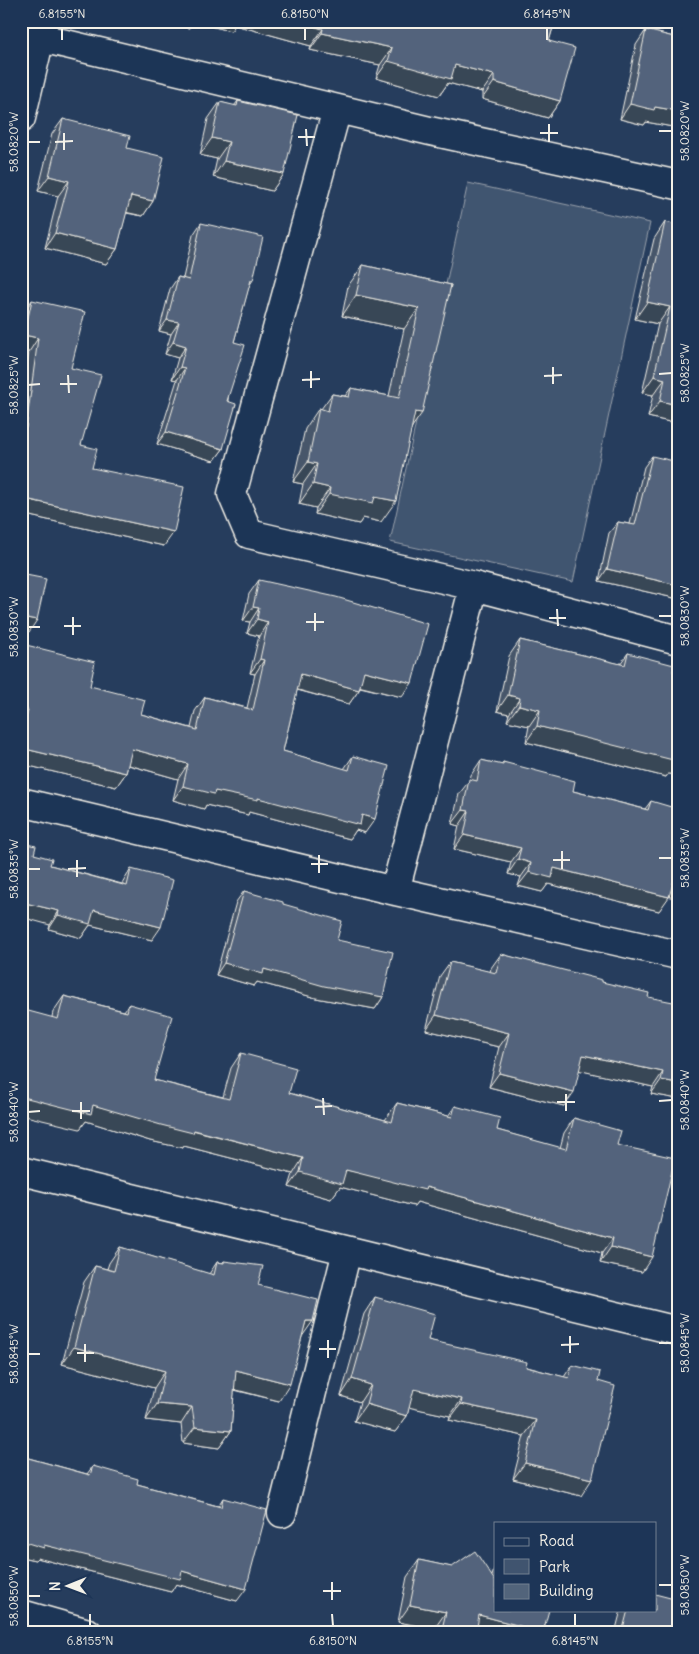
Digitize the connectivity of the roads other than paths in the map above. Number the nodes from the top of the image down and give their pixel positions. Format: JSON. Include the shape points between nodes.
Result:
{"nodes":[{"id":1,"x":43,"y":30,"type":"edge"},
{"id":2,"x":337,"y":109,"type":"junction"},
{"id":3,"x":21,"y":118,"type":"edge"},
{"id":4,"x":678,"y":185,"type":"edge"},
{"id":5,"x":474,"y":586,"type":"junction"},
{"id":6,"x":678,"y":640,"type":"edge"},
{"id":7,"x":21,"y":802,"type":"edge"},
{"id":8,"x":395,"y":892,"type":"junction"},
{"id":9,"x":678,"y":955,"type":"edge"},
{"id":10,"x":21,"y":1171,"type":"edge"},
{"id":11,"x":347,"y":1250,"type":"junction"},
{"id":12,"x":678,"y":1331,"type":"edge"},
{"id":13,"x":282,"y":1513,"type":"dead end"},
{"id":14,"x":21,"y":1614,"type":"edge"},
{"id":15,"x":88,"y":1633,"type":"edge"}],
"edges":[{"from":1,"to":2,"type":"street"},
{"from":1,"to":3,"type":"street"},
{"from":2,"to":4,"type":"street"},
{"from":2,"to":5,"type":"street","via":[[232,494],[248,534]]},
{"from":5,"to":6,"type":"street"},
{"from":5,"to":8,"type":"street"},
{"from":7,"to":8,"type":"street"},
{"from":8,"to":9,"type":"street"},
{"from":10,"to":11,"type":"street"},
{"from":11,"to":12,"type":"street"},
{"from":11,"to":13,"type":"street"},
{"from":14,"to":15,"type":"street"}]}
